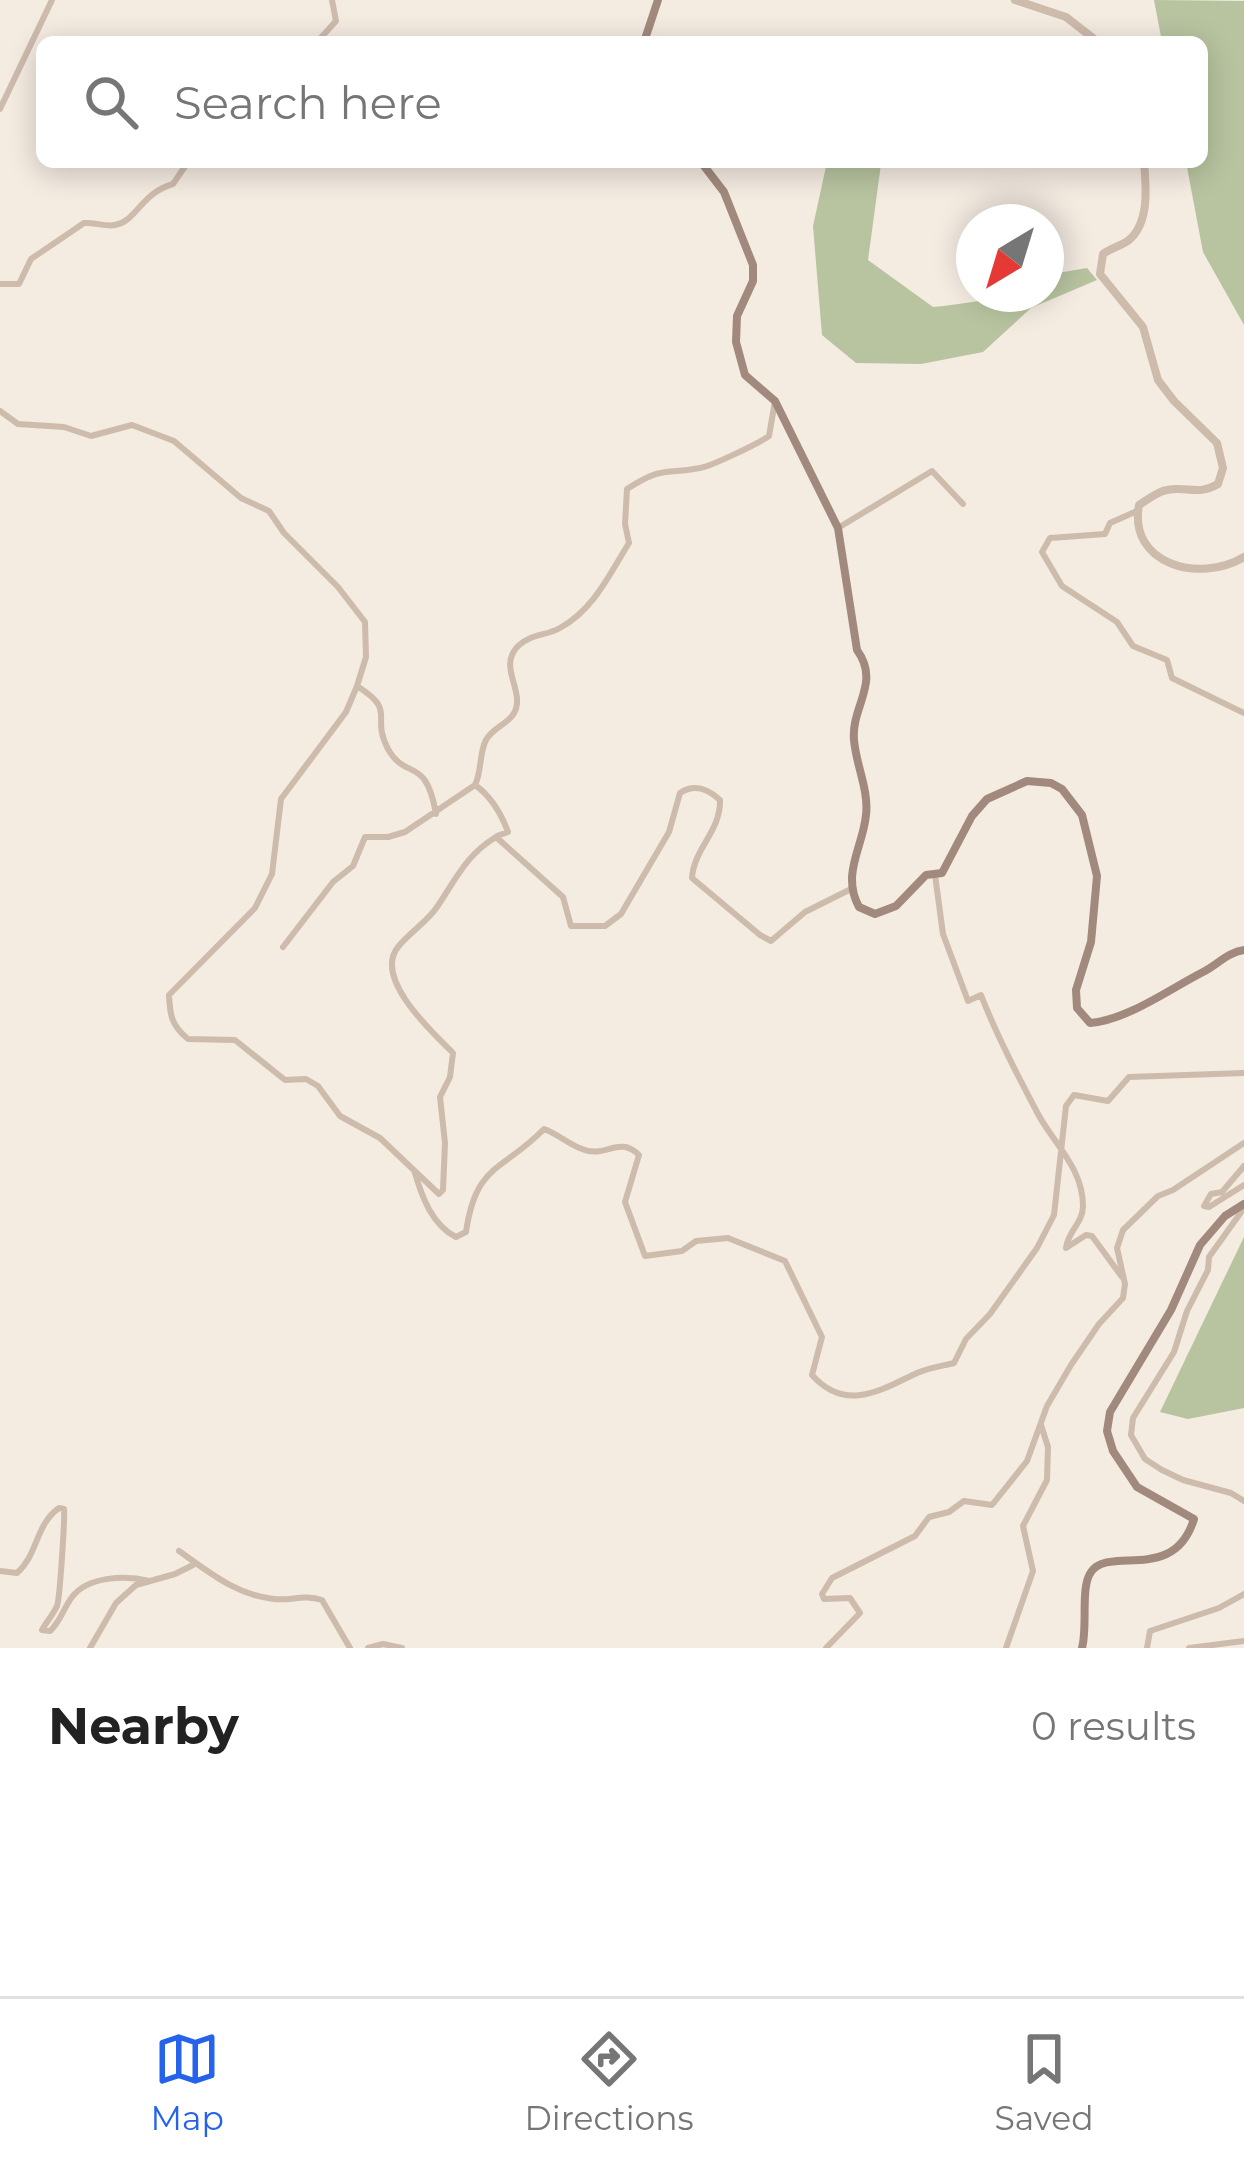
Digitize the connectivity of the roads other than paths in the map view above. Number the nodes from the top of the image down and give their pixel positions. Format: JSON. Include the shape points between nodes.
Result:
{"nodes":[{"id":1,"x":52,"y":0,"type":"edge"},
{"id":2,"x":332,"y":0,"type":"edge"},
{"id":3,"x":658,"y":0,"type":"edge"},
{"id":4,"x":1016,"y":0,"type":"edge"},
{"id":5,"x":322,"y":36,"type":"edge"},
{"id":6,"x":646,"y":36,"type":"edge"},
{"id":7,"x":1090,"y":36,"type":"edge"},
{"id":8,"x":0,"y":110,"type":"edge"},
{"id":9,"x":184,"y":168,"type":"edge"},
{"id":10,"x":706,"y":168,"type":"edge"},
{"id":11,"x":1145,"y":168,"type":"edge"},
{"id":12,"x":0,"y":284,"type":"edge"},
{"id":13,"x":775,"y":401,"type":"junction"},
{"id":14,"x":0,"y":411,"type":"edge"},
{"id":15,"x":963,"y":504,"type":"dead end"},
{"id":16,"x":1137,"y":511,"type":"junction"},
{"id":17,"x":838,"y":528,"type":"junction"},
{"id":18,"x":1244,"y":557,"type":"edge"},
{"id":19,"x":357,"y":686,"type":"junction"},
{"id":20,"x":1244,"y":713,"type":"edge"},
{"id":21,"x":475,"y":785,"type":"junction"},
{"id":22,"x":436,"y":814,"type":"junction"},
{"id":23,"x":496,"y":837,"type":"junction"},
{"id":24,"x":934,"y":875,"type":"junction"},
{"id":25,"x":851,"y":889,"type":"junction"},
{"id":26,"x":283,"y":947,"type":"dead end"},
{"id":27,"x":1244,"y":950,"type":"edge"},
{"id":28,"x":1244,"y":1073,"type":"edge"},
{"id":29,"x":1244,"y":1143,"type":"edge"},
{"id":30,"x":1064,"y":1149,"type":"junction"},
{"id":31,"x":1244,"y":1166,"type":"edge"},
{"id":32,"x":414,"y":1169,"type":"junction"},
{"id":33,"x":1244,"y":1186,"type":"edge"},
{"id":34,"x":1244,"y":1206,"type":"edge"},
{"id":35,"x":1124,"y":1280,"type":"junction"},
{"id":36,"x":1040,"y":1423,"type":"junction"},
{"id":37,"x":1244,"y":1502,"type":"edge"},
{"id":38,"x":179,"y":1551,"type":"dead end"},
{"id":39,"x":196,"y":1565,"type":"junction"},
{"id":40,"x":0,"y":1570,"type":"edge"},
{"id":41,"x":149,"y":1581,"type":"junction"},
{"id":42,"x":1244,"y":1594,"type":"edge"},
{"id":43,"x":1244,"y":1641,"type":"edge"},
{"id":44,"x":90,"y":1648,"type":"edge"},
{"id":45,"x":350,"y":1648,"type":"edge"},
{"id":46,"x":368,"y":1648,"type":"edge"},
{"id":47,"x":402,"y":1648,"type":"edge"},
{"id":48,"x":826,"y":1648,"type":"edge"},
{"id":49,"x":1006,"y":1648,"type":"edge"},
{"id":50,"x":1082,"y":1648,"type":"edge"},
{"id":51,"x":1147,"y":1648,"type":"edge"},
{"id":52,"x":1189,"y":1648,"type":"edge"}],
"edges":[{"from":1,"to":8,"type":"street"},
{"from":2,"to":5,"type":"street","via":[[336,21]]},
{"from":3,"to":6,"type":"main road"},
{"from":4,"to":7,"type":"street","via":[[1066,17]]},
{"from":9,"to":12,"type":"street","via":[[131,219],[111,227],[84,223],[31,259],[19,284]]},
{"from":10,"to":13,"type":"main road","via":[[724,192],[753,266],[737,316],[745,375]]},
{"from":11,"to":16,"type":"street","via":[[1138,229],[1102,254],[1100,274],[1144,326],[1158,380],[1210,434],[1223,468],[1209,489],[1165,490]]},
{"from":13,"to":17,"type":"main road"},
{"from":13,"to":21,"type":"street","via":[[769,436],[759,442],[698,469],[659,470],[627,489],[629,543],[586,610],[516,647],[512,716],[486,739]]},
{"from":14,"to":19,"type":"street","via":[[18,424],[91,436],[131,425],[152,431],[269,511],[365,622]]},
{"from":15,"to":17,"type":"street","via":[[932,471]]},
{"from":16,"to":18,"type":"street","via":[[1146,540],[1174,567],[1216,569]]},
{"from":16,"to":20,"type":"street","via":[[1110,523],[1105,534],[1049,538],[1042,552],[1062,586],[1117,622],[1133,646],[1166,660],[1172,678]]},
{"from":17,"to":25,"type":"main road","via":[[856,650],[869,682],[855,722],[867,812]]},
{"from":19,"to":22,"type":"street","via":[[378,700],[386,746],[422,773]]},
{"from":19,"to":32,"type":"street","via":[[281,799],[272,874],[255,908],[169,995],[170,1011],[188,1039],[235,1040],[285,1080],[318,1086],[340,1116]]},
{"from":21,"to":22,"type":"street"},
{"from":21,"to":23,"type":"street","via":[[502,817],[508,832]]},
{"from":22,"to":26,"type":"street","via":[[405,832],[365,837],[353,866]]},
{"from":23,"to":25,"type":"street","via":[[563,896],[572,926],[604,926],[621,914],[669,832],[680,793],[709,790],[720,800],[692,878],[760,935],[772,941]]},
{"from":23,"to":32,"type":"street","via":[[466,859],[390,966],[423,1024],[453,1053],[440,1097],[443,1190]]},
{"from":24,"to":25,"type":"main road","via":[[875,914],[862,911]]},
{"from":24,"to":27,"type":"main road","via":[[987,799],[1027,781],[1051,783],[1082,815],[1097,877],[1076,990],[1081,1016],[1090,1023],[1130,1014]]},
{"from":24,"to":30,"type":"street","via":[[943,934],[968,1000],[981,995],[1040,1119]]},
{"from":28,"to":30,"type":"street","via":[[1130,1077],[1108,1101],[1074,1095]]},
{"from":29,"to":35,"type":"street","via":[[1158,1196],[1123,1230],[1117,1248]]},
{"from":30,"to":32,"type":"street","via":[[1045,1233],[954,1363],[871,1396],[824,1388],[812,1375],[822,1336],[785,1261],[728,1238],[644,1256],[626,1202],[639,1155],[631,1147],[584,1151],[544,1129],[488,1171],[474,1191],[466,1232],[456,1237],[428,1209]]},
{"from":30,"to":35,"type":"street","via":[[1083,1209],[1066,1248],[1092,1236]]},
{"from":31,"to":33,"type":"street","via":[[1204,1206]]},
{"from":34,"to":37,"type":"street","via":[[1209,1257],[1174,1352],[1133,1418],[1131,1435],[1162,1470]]},
{"from":34,"to":50,"type":"main road","via":[[1200,1245],[1110,1412],[1112,1451],[1137,1487],[1194,1519],[1191,1528],[1152,1560],[1091,1570]]},
{"from":35,"to":36,"type":"street","via":[[1123,1298],[1071,1365]]},
{"from":36,"to":48,"type":"street","via":[[1027,1461],[992,1504],[964,1502],[929,1517],[915,1536],[832,1578],[824,1599],[850,1598],[860,1613]]},
{"from":36,"to":49,"type":"street","via":[[1047,1480],[1023,1526],[1033,1571]]},
{"from":38,"to":39,"type":"street"},
{"from":39,"to":41,"type":"street"},
{"from":39,"to":45,"type":"street","via":[[267,1599],[322,1600]]},
{"from":40,"to":41,"type":"street","via":[[17,1573],[27,1564],[42,1524],[58,1508],[66,1518],[61,1591],[42,1630],[56,1626],[79,1590],[105,1579]]},
{"from":41,"to":44,"type":"street","via":[[116,1603]]},
{"from":42,"to":51,"type":"street","via":[[1150,1630]]},
{"from":43,"to":52,"type":"street"},
{"from":46,"to":47,"type":"street"}]}
